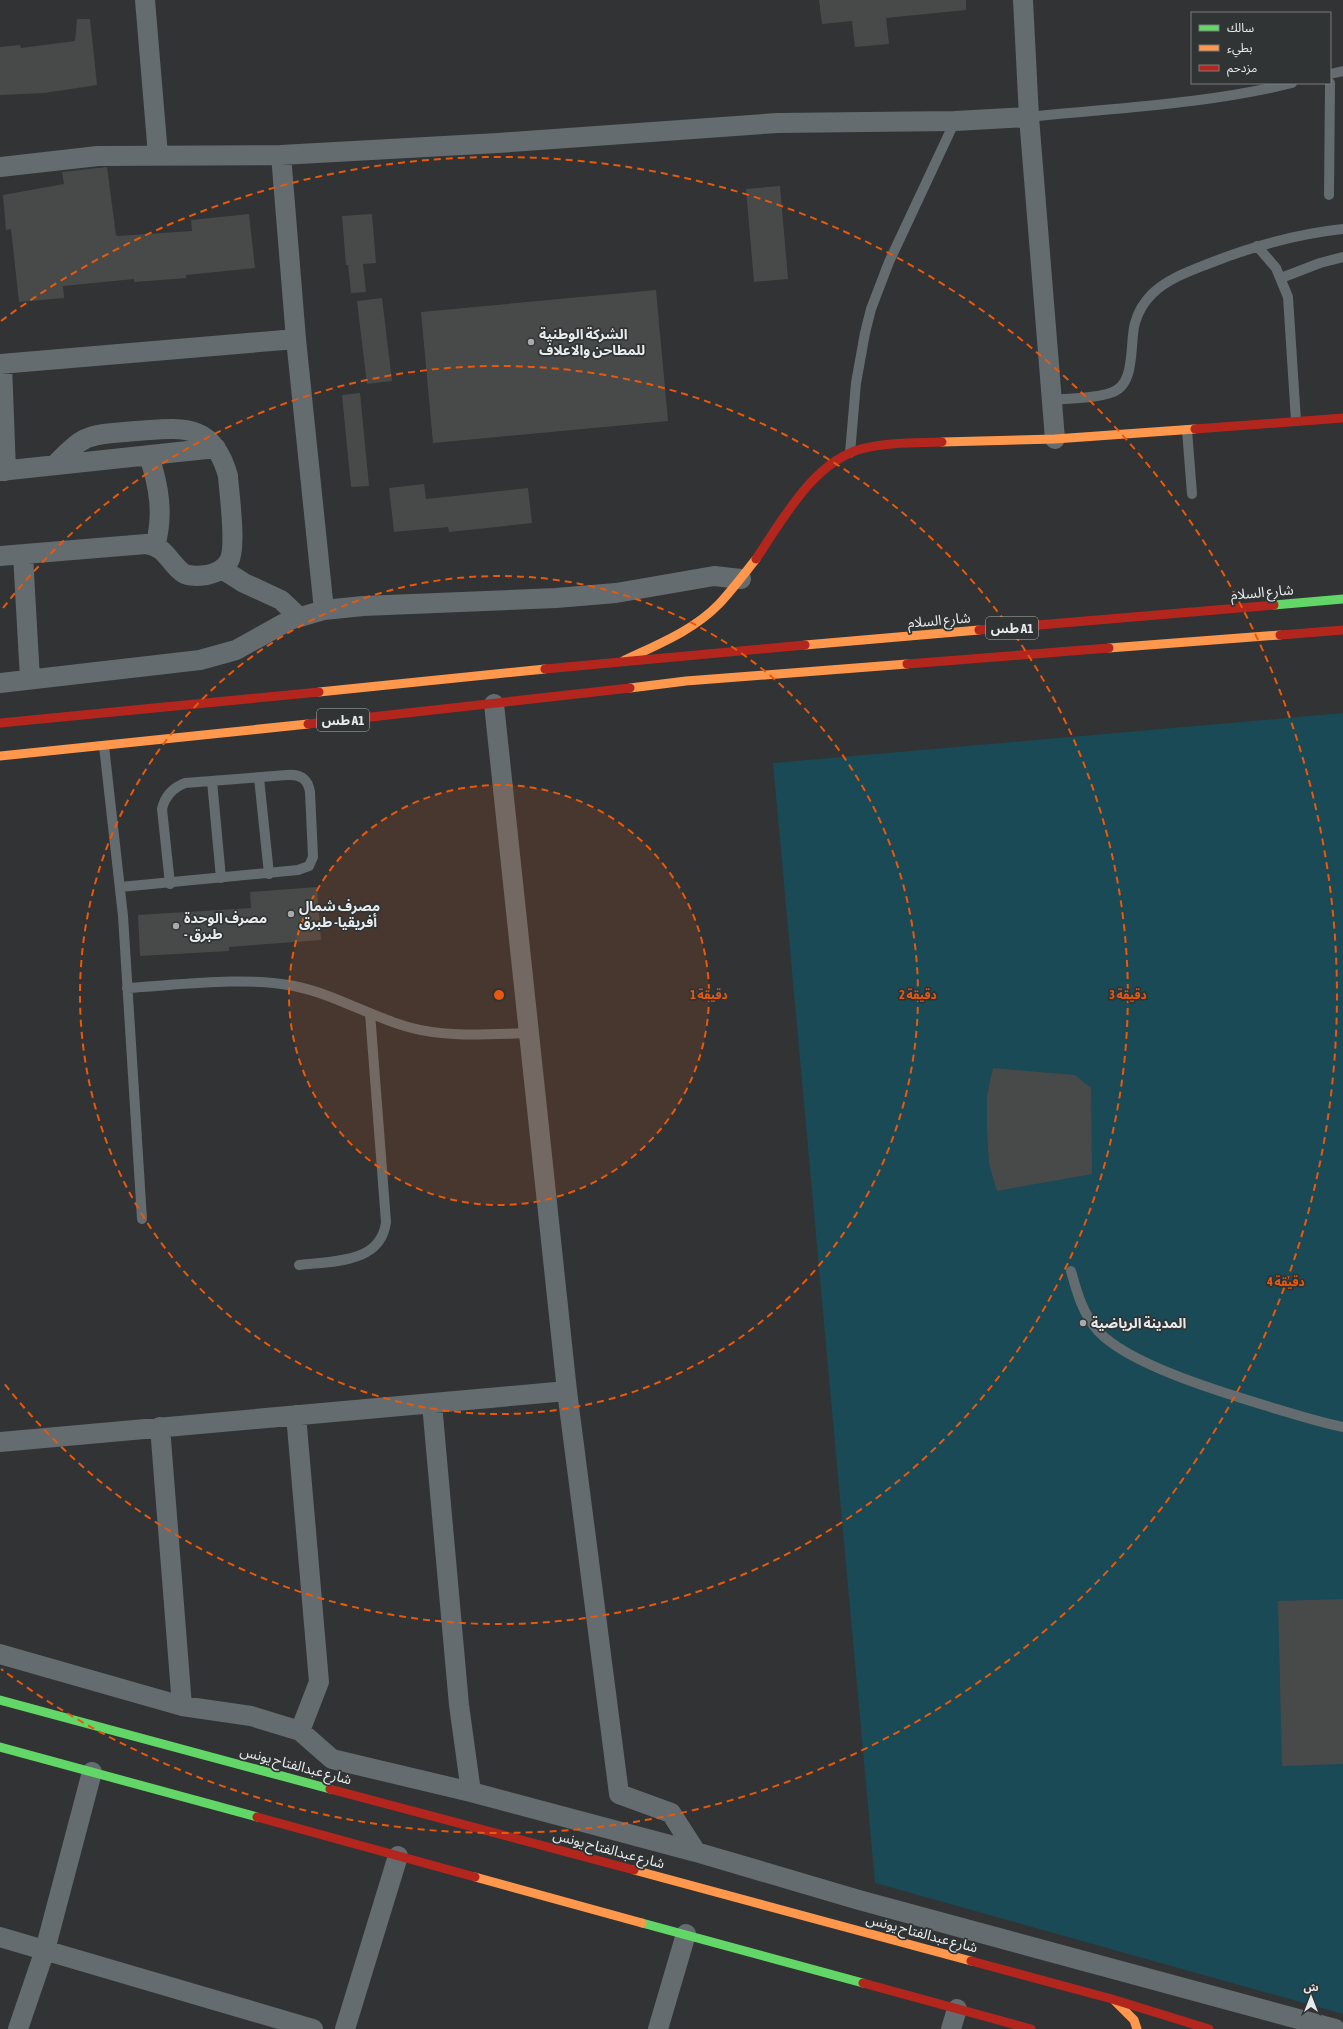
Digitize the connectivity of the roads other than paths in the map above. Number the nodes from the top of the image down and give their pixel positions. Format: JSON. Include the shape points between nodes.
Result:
{"nodes":[{"id":1,"x":145,"y":0,"type":"edge"},
{"id":2,"x":1023,"y":0,"type":"edge"},
{"id":3,"x":1343,"y":71,"type":"edge"},
{"id":4,"x":1331,"y":74,"type":"edge"},
{"id":5,"x":1287,"y":84,"type":"edge"},
{"id":6,"x":1330,"y":84,"type":"edge"},
{"id":7,"x":1029,"y":117,"type":"junction"},
{"id":8,"x":955,"y":121,"type":"junction"},
{"id":9,"x":158,"y":155,"type":"junction"},
{"id":10,"x":281,"y":155,"type":"junction"},
{"id":11,"x":0,"y":167,"type":"edge"},
{"id":12,"x":1329,"y":195,"type":"dead end"},
{"id":13,"x":1343,"y":229,"type":"edge"},
{"id":14,"x":1257,"y":246,"type":"junction"},
{"id":15,"x":1343,"y":257,"type":"edge"},
{"id":16,"x":1281,"y":278,"type":"junction"},
{"id":17,"x":296,"y":339,"type":"junction"},
{"id":18,"x":1,"y":364,"type":"edge"},
{"id":19,"x":1052,"y":400,"type":"junction"},
{"id":20,"x":1343,"y":418,"type":"edge"},
{"id":21,"x":1296,"y":421,"type":"junction"},
{"id":22,"x":1187,"y":430,"type":"junction"},
{"id":23,"x":1056,"y":439,"type":"junction"},
{"id":24,"x":216,"y":448,"type":"junction"},
{"id":25,"x":850,"y":454,"type":"junction"},
{"id":26,"x":149,"y":456,"type":"junction"},
{"id":27,"x":55,"y":465,"type":"junction"},
{"id":28,"x":3,"y":471,"type":"edge"},
{"id":29,"x":1192,"y":494,"type":"dead end"},
{"id":30,"x":155,"y":546,"type":"junction"},
{"id":31,"x":23,"y":555,"type":"junction"},
{"id":32,"x":0,"y":556,"type":"edge"},
{"id":33,"x":222,"y":569,"type":"junction"},
{"id":34,"x":741,"y":579,"type":"junction"},
{"id":35,"x":1343,"y":600,"type":"edge"},
{"id":36,"x":324,"y":610,"type":"junction"},
{"id":37,"x":299,"y":617,"type":"junction"},
{"id":38,"x":1343,"y":630,"type":"edge"},
{"id":39,"x":622,"y":661,"type":"junction"},
{"id":40,"x":30,"y":679,"type":"junction"},
{"id":41,"x":0,"y":683,"type":"edge"},
{"id":42,"x":494,"y":704,"type":"junction"},
{"id":43,"x":0,"y":722,"type":"edge"},
{"id":44,"x":104,"y":746,"type":"junction"},
{"id":45,"x":0,"y":756,"type":"edge"},
{"id":46,"x":259,"y":778,"type":"junction"},
{"id":47,"x":212,"y":781,"type":"junction"},
{"id":48,"x":269,"y":874,"type":"junction"},
{"id":49,"x":222,"y":878,"type":"junction"},
{"id":50,"x":170,"y":884,"type":"junction"},
{"id":51,"x":120,"y":887,"type":"junction"},
{"id":52,"x":127,"y":988,"type":"junction"},
{"id":53,"x":370,"y":1013,"type":"junction"},
{"id":54,"x":529,"y":1033,"type":"junction"},
{"id":55,"x":142,"y":1219,"type":"dead end"},
{"id":56,"x":299,"y":1265,"type":"dead end"},
{"id":57,"x":1071,"y":1271,"type":"dead end"},
{"id":58,"x":566,"y":1391,"type":"junction"},
{"id":59,"x":432,"y":1404,"type":"junction"},
{"id":60,"x":296,"y":1415,"type":"junction"},
{"id":61,"x":1343,"y":1426,"type":"edge"},
{"id":62,"x":160,"y":1427,"type":"junction"},
{"id":63,"x":0,"y":1442,"type":"edge"},
{"id":64,"x":0,"y":1654,"type":"edge"},
{"id":65,"x":0,"y":1700,"type":"edge"},
{"id":66,"x":182,"y":1706,"type":"junction"},
{"id":67,"x":300,"y":1731,"type":"junction"},
{"id":68,"x":0,"y":1747,"type":"edge"},
{"id":69,"x":92,"y":1772,"type":"junction"},
{"id":70,"x":471,"y":1792,"type":"junction"},
{"id":71,"x":696,"y":1852,"type":"junction"},
{"id":72,"x":398,"y":1856,"type":"junction"},
{"id":73,"x":686,"y":1934,"type":"junction"},
{"id":74,"x":0,"y":1937,"type":"edge"},
{"id":75,"x":45,"y":1950,"type":"junction"},
{"id":76,"x":1112,"y":1999,"type":"junction"},
{"id":77,"x":957,"y":2009,"type":"junction"},
{"id":78,"x":18,"y":2029,"type":"edge"},
{"id":79,"x":313,"y":2029,"type":"edge"},
{"id":80,"x":345,"y":2029,"type":"edge"},
{"id":81,"x":658,"y":2029,"type":"edge"},
{"id":82,"x":951,"y":2029,"type":"edge"},
{"id":83,"x":1032,"y":2029,"type":"edge"},
{"id":84,"x":1137,"y":2029,"type":"edge"},
{"id":85,"x":1209,"y":2029,"type":"edge"},
{"id":86,"x":1335,"y":2029,"type":"edge"}],
"edges":[{"from":1,"to":9,"type":"street"},
{"from":2,"to":7,"type":"street"},
{"from":3,"to":4,"type":"lane"},
{"from":5,"to":7,"type":"lane","via":[[1159,104]]},
{"from":6,"to":12,"type":"lane"},
{"from":7,"to":8,"type":"street"},
{"from":7,"to":19,"type":"street"},
{"from":8,"to":10,"type":"street","via":[[777,123],[506,143]]},
{"from":8,"to":25,"type":"lane","via":[[889,262],[871,309],[856,384]]},
{"from":9,"to":10,"type":"street"},
{"from":9,"to":11,"type":"street","via":[[98,156]]},
{"from":10,"to":17,"type":"street"},
{"from":13,"to":14,"type":"lane","via":[[1306,234]]},
{"from":14,"to":16,"type":"lane"},
{"from":14,"to":19,"type":"lane","via":[[1196,268],[1152,294],[1135,322],[1127,377],[1120,387],[1110,393]]},
{"from":15,"to":16,"type":"lane"},
{"from":16,"to":21,"type":"lane","via":[[1289,308]]},
{"from":17,"to":18,"type":"street"},
{"from":17,"to":36,"type":"street"},
{"from":18,"to":28,"type":"street"},
{"from":19,"to":23,"type":"street"},
{"from":20,"to":21,"type":"main road"},
{"from":21,"to":22,"type":"main road"},
{"from":22,"to":23,"type":"main road"},
{"from":22,"to":29,"type":"lane"},
{"from":23,"to":25,"type":"main road","via":[[900,443],[879,445]]},
{"from":24,"to":26,"type":"street"},
{"from":24,"to":27,"type":"street","via":[[200,434],[181,428],[104,434],[84,439]]},
{"from":24,"to":33,"type":"street","via":[[228,476],[233,547],[230,560]]},
{"from":25,"to":34,"type":"main road","via":[[824,469],[804,490]]},
{"from":26,"to":27,"type":"street"},
{"from":26,"to":30,"type":"street","via":[[160,501],[160,524]]},
{"from":27,"to":28,"type":"street"},
{"from":30,"to":31,"type":"street","via":[[139,544]]},
{"from":30,"to":33,"type":"street","via":[[161,549],[183,573],[202,576]]},
{"from":31,"to":32,"type":"street"},
{"from":31,"to":40,"type":"street"},
{"from":33,"to":37,"type":"street","via":[[244,583],[281,600]]},
{"from":34,"to":36,"type":"street","via":[[714,576],[616,593],[571,597]]},
{"from":34,"to":39,"type":"main road","via":[[718,604],[693,625]]},
{"from":35,"to":39,"type":"main road","name":"شارع السلام","number":"طس A1"},
{"from":36,"to":37,"type":"street"},
{"from":37,"to":40,"type":"street","via":[[236,650],[200,660]]},
{"from":38,"to":42,"type":"main road","number":"طس A1","via":[[686,681]]},
{"from":39,"to":43,"type":"main road","number":"طس A1"},
{"from":40,"to":41,"type":"street"},
{"from":42,"to":44,"type":"main road","number":"طس A1"},
{"from":42,"to":54,"type":"street"},
{"from":44,"to":45,"type":"main road","number":"طس A1"},
{"from":44,"to":51,"type":"lane"},
{"from":46,"to":47,"type":"lane"},
{"from":46,"to":48,"type":"lane"},
{"from":46,"to":48,"type":"lane","via":[[299,776],[307,782],[310,792],[313,860],[302,869]]},
{"from":47,"to":49,"type":"lane"},
{"from":47,"to":50,"type":"lane","via":[[178,786],[164,801],[162,817]]},
{"from":48,"to":49,"type":"lane"},
{"from":49,"to":50,"type":"lane"},
{"from":50,"to":51,"type":"lane"},
{"from":51,"to":52,"type":"lane"},
{"from":52,"to":53,"type":"lane","via":[[273,982],[315,991]]},
{"from":52,"to":55,"type":"lane"},
{"from":53,"to":54,"type":"lane","via":[[410,1028],[454,1035]]},
{"from":53,"to":56,"type":"lane","via":[[386,1230],[379,1244],[361,1256]]},
{"from":54,"to":58,"type":"street"},
{"from":57,"to":61,"type":"lane","via":[[1077,1294],[1088,1318],[1099,1332],[1117,1347],[1171,1372],[1233,1396],[1312,1420]]},
{"from":58,"to":59,"type":"street"},
{"from":58,"to":71,"type":"street","via":[[619,1794],[671,1813]]},
{"from":59,"to":60,"type":"street"},
{"from":59,"to":70,"type":"street","via":[[459,1705]]},
{"from":60,"to":62,"type":"street"},
{"from":60,"to":67,"type":"street","via":[[319,1682]]},
{"from":62,"to":63,"type":"street"},
{"from":62,"to":66,"type":"street"},
{"from":64,"to":66,"type":"street"},
{"from":65,"to":76,"type":"main road","name":"شارع عبدالفتاح يونس"},
{"from":66,"to":67,"type":"street","via":[[251,1716]]},
{"from":67,"to":70,"type":"street","via":[[332,1759]]},
{"from":68,"to":69,"type":"main road"},
{"from":69,"to":72,"type":"main road"},
{"from":69,"to":75,"type":"street"},
{"from":70,"to":71,"type":"street"},
{"from":71,"to":86,"type":"street","via":[[859,1900]]},
{"from":72,"to":73,"type":"main road"},
{"from":72,"to":80,"type":"street"},
{"from":73,"to":77,"type":"main road"},
{"from":73,"to":81,"type":"street"},
{"from":74,"to":75,"type":"street"},
{"from":75,"to":78,"type":"street"},
{"from":75,"to":79,"type":"street"},
{"from":76,"to":84,"type":"main road","via":[[1134,2020]]},
{"from":76,"to":85,"type":"main road","name":"شارع عبدالفتاح يونس"},
{"from":77,"to":82,"type":"street"},
{"from":77,"to":83,"type":"main road"}]}
